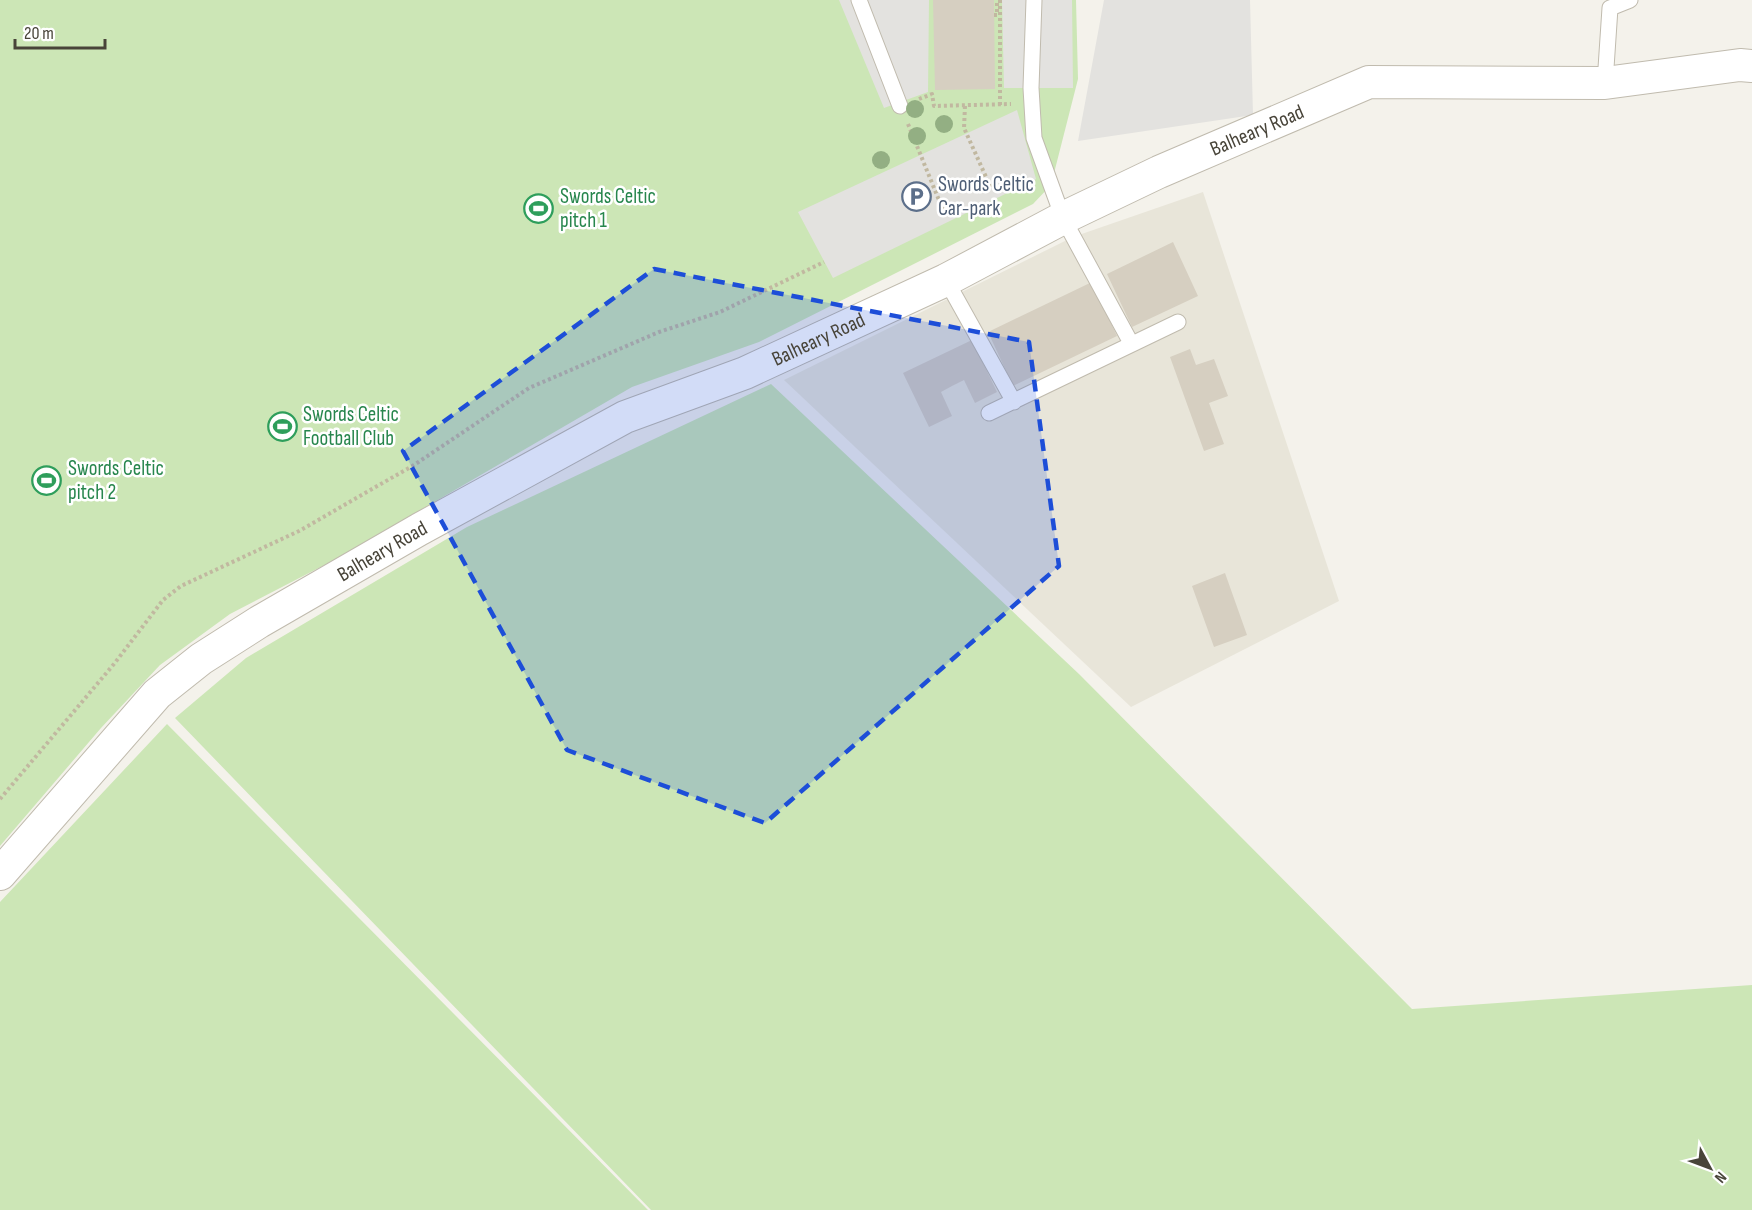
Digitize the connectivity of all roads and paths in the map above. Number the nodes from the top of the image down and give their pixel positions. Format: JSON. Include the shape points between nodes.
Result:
{"nodes":[{"id":1,"x":859,"y":0,"type":"edge"},
{"id":2,"x":999,"y":0,"type":"edge"},
{"id":3,"x":1034,"y":0,"type":"edge"},
{"id":4,"x":1630,"y":0,"type":"edge"},
{"id":5,"x":994,"y":15,"type":"dead end"},
{"id":6,"x":1752,"y":66,"type":"edge"},
{"id":7,"x":1605,"y":83,"type":"junction"},
{"id":8,"x":1032,"y":100,"type":"junction"},
{"id":9,"x":900,"y":106,"type":"junction"},
{"id":10,"x":965,"y":106,"type":"junction"},
{"id":11,"x":1000,"y":106,"type":"junction"},
{"id":12,"x":991,"y":188,"type":"dead end"},
{"id":13,"x":943,"y":210,"type":"dead end"},
{"id":14,"x":1064,"y":218,"type":"junction"},
{"id":15,"x":824,"y":262,"type":"dead end"},
{"id":16,"x":946,"y":280,"type":"junction"},
{"id":17,"x":1178,"y":322,"type":"dead end"},
{"id":18,"x":1131,"y":343,"type":"junction"},
{"id":19,"x":1014,"y":402,"type":"junction"},
{"id":20,"x":989,"y":413,"type":"dead end"},
{"id":21,"x":0,"y":799,"type":"edge"},
{"id":22,"x":0,"y":874,"type":"edge"}],
"edges":[{"from":1,"to":9,"type":"lane"},
{"from":2,"to":5,"type":"path"},
{"from":2,"to":11,"type":"path"},
{"from":3,"to":8,"type":"lane"},
{"from":4,"to":7,"type":"lane","via":[[1610,8]]},
{"from":6,"to":7,"type":"street","name":"Balheary Road"},
{"from":7,"to":14,"type":"street","name":"Balheary Road","via":[[1369,82],[1159,172]]},
{"from":8,"to":11,"type":"path"},
{"from":8,"to":14,"type":"lane","via":[[1034,138]]},
{"from":9,"to":10,"type":"path","via":[[932,94],[934,106]]},
{"from":9,"to":13,"type":"path"},
{"from":10,"to":11,"type":"path"},
{"from":10,"to":12,"type":"path","via":[[964,128]]},
{"from":14,"to":16,"type":"street","name":"Balheary Road"},
{"from":14,"to":18,"type":"lane"},
{"from":15,"to":21,"type":"path","via":[[720,312],[659,332],[529,388],[414,465],[299,531],[181,586],[163,600]]},
{"from":16,"to":19,"type":"lane"},
{"from":16,"to":22,"type":"street","name":"Balheary Road","via":[[745,373],[625,417],[420,529],[201,659],[157,694]]},
{"from":17,"to":18,"type":"lane"},
{"from":18,"to":19,"type":"lane"},
{"from":19,"to":20,"type":"lane"}]}
